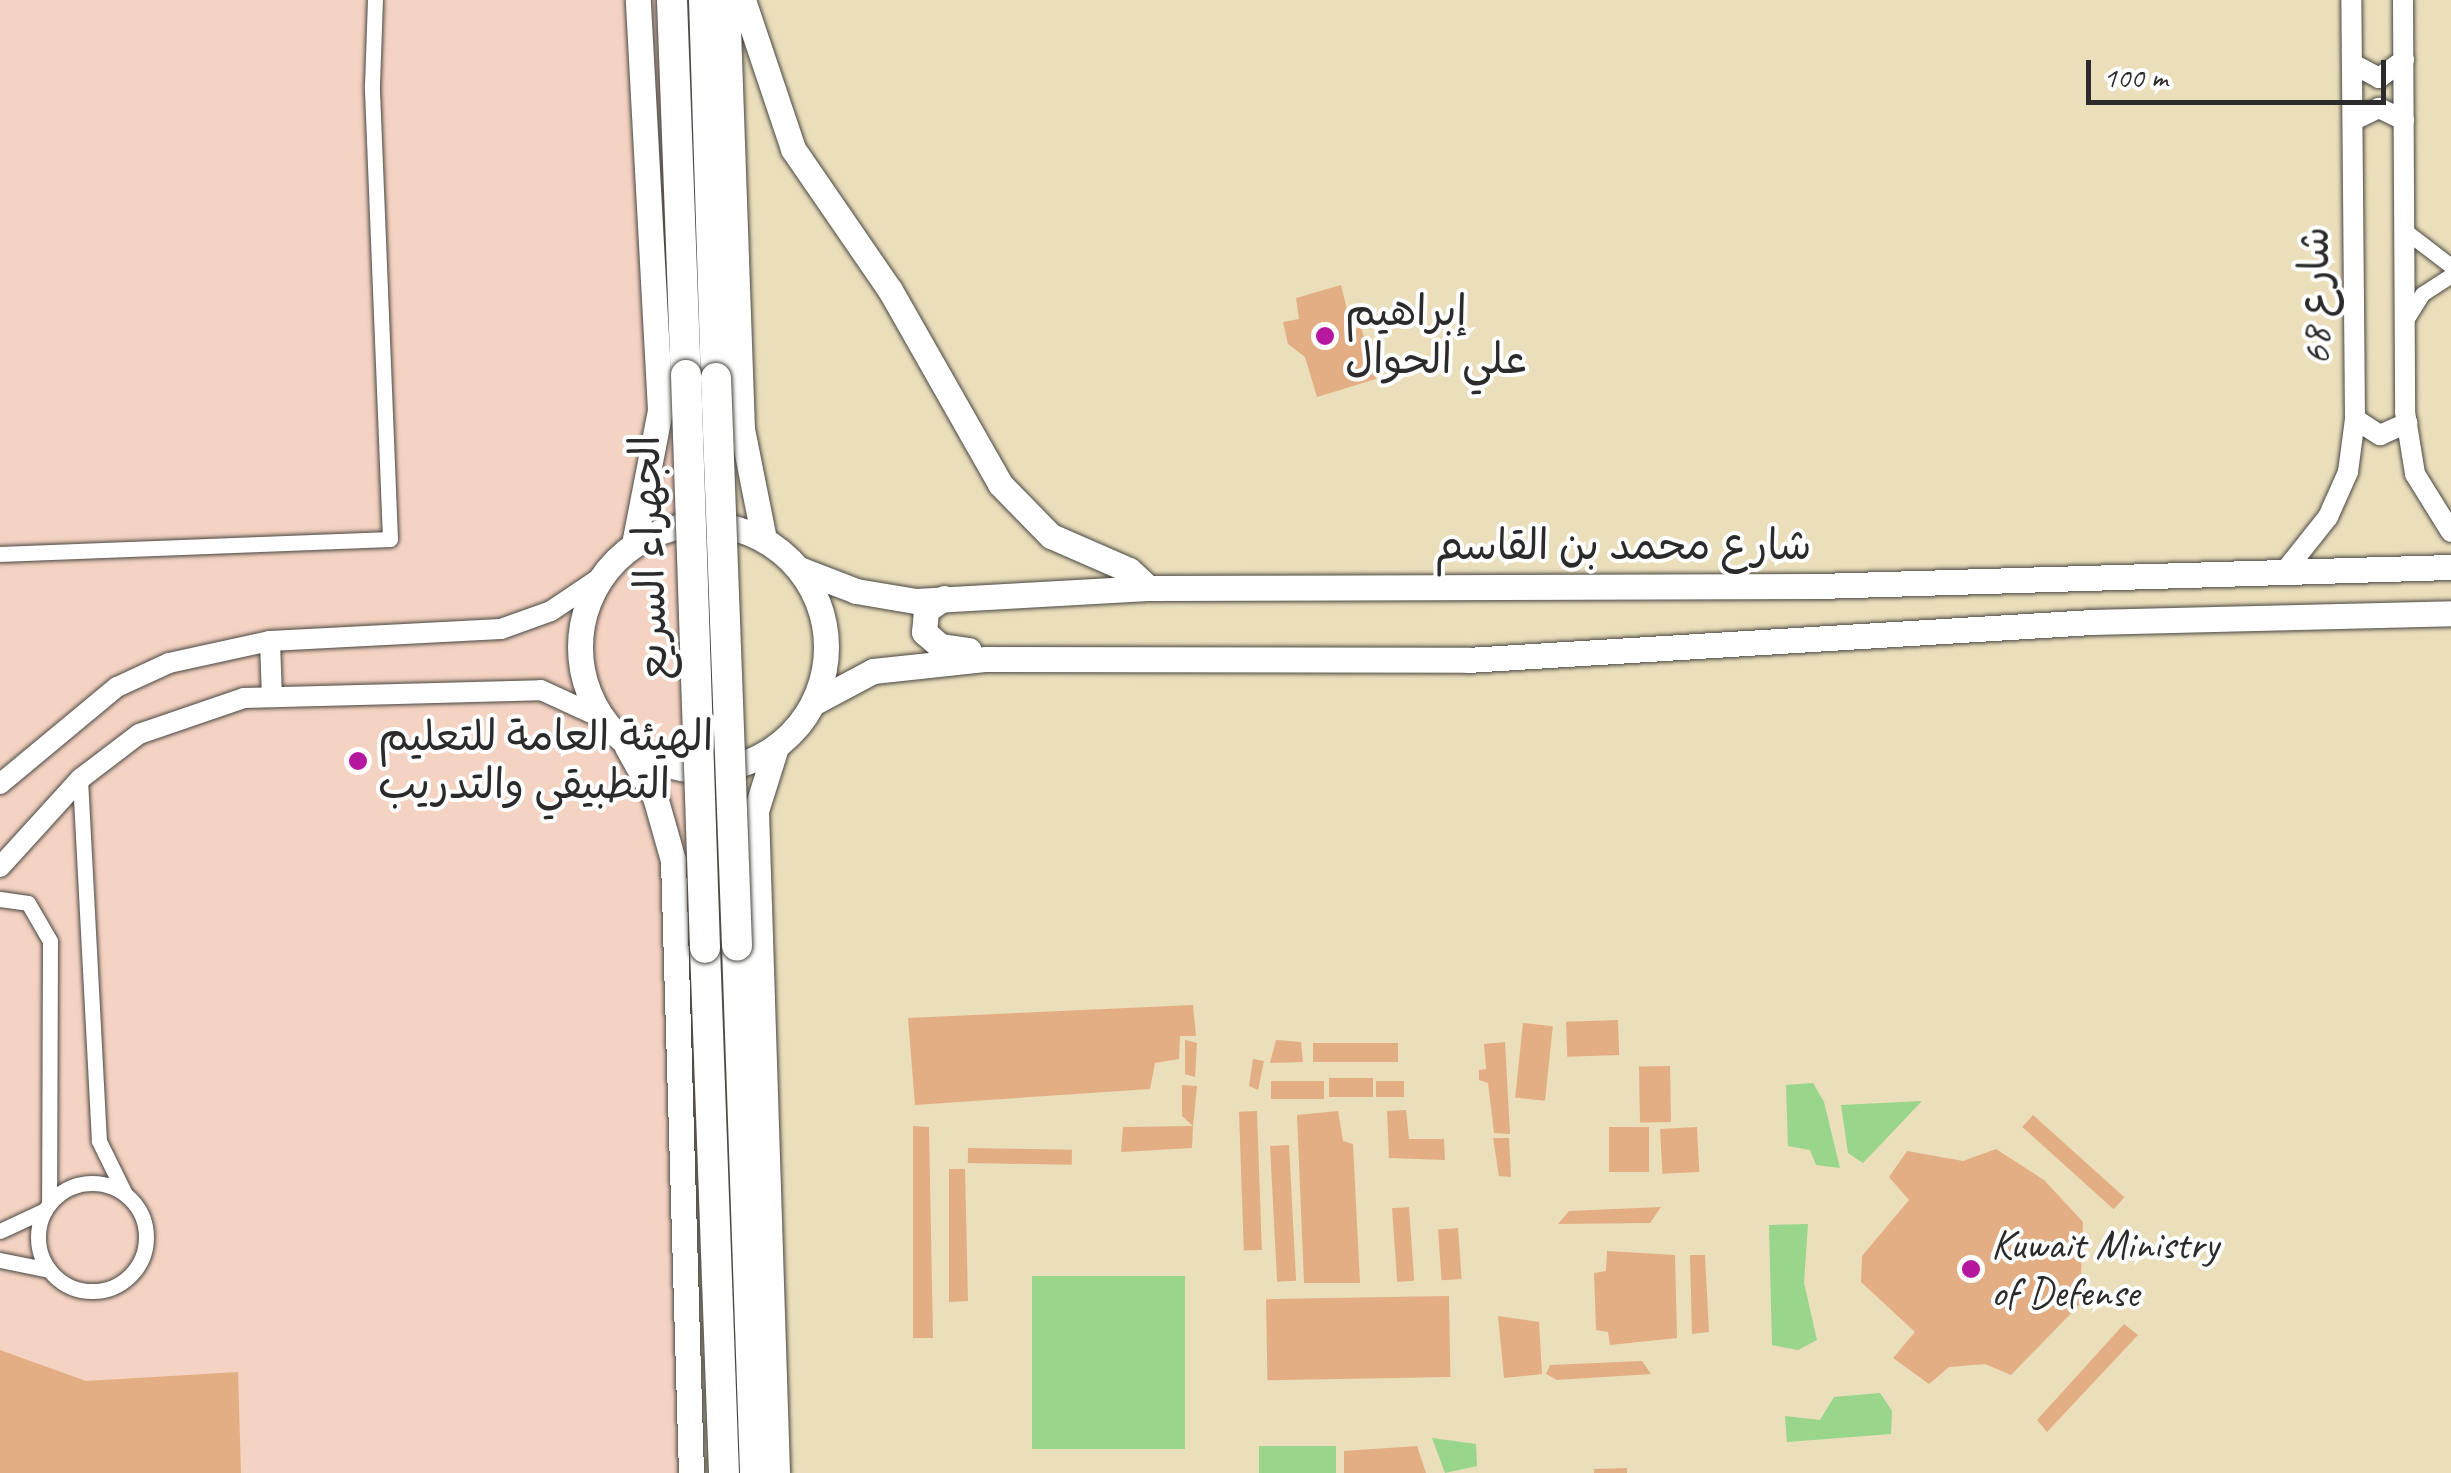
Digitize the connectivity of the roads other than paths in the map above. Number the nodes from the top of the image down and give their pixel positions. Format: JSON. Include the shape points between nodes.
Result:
{"nodes":[{"id":1,"x":638,"y":0,"type":"edge"},
{"id":2,"x":672,"y":0,"type":"edge"},
{"id":3,"x":704,"y":0,"type":"edge"},
{"id":4,"x":727,"y":0,"type":"edge"},
{"id":5,"x":743,"y":0,"type":"edge"},
{"id":6,"x":2351,"y":0,"type":"edge"},
{"id":7,"x":2403,"y":0,"type":"edge"},
{"id":8,"x":371,"y":3,"type":"edge"},
{"id":9,"x":2404,"y":60,"type":"junction"},
{"id":10,"x":2353,"y":64,"type":"junction"},
{"id":11,"x":2354,"y":120,"type":"junction"},
{"id":12,"x":2404,"y":120,"type":"junction"},
{"id":13,"x":2404,"y":230,"type":"junction"},
{"id":14,"x":2451,"y":266,"type":"edge"},
{"id":15,"x":2451,"y":275,"type":"edge"},
{"id":16,"x":2405,"y":324,"type":"junction"},
{"id":17,"x":2356,"y":419,"type":"junction"},
{"id":18,"x":2407,"y":423,"type":"junction"},
{"id":19,"x":2451,"y":532,"type":"edge"},
{"id":20,"x":764,"y":539,"type":"junction"},
{"id":21,"x":634,"y":544,"type":"junction"},
{"id":22,"x":0,"y":554,"type":"edge"},
{"id":23,"x":2451,"y":567,"type":"edge"},
{"id":24,"x":800,"y":570,"type":"junction"},
{"id":25,"x":2285,"y":571,"type":"junction"},
{"id":26,"x":603,"y":576,"type":"junction"},
{"id":27,"x":1148,"y":588,"type":"junction"},
{"id":28,"x":944,"y":598,"type":"junction"},
{"id":29,"x":2451,"y":613,"type":"edge"},
{"id":30,"x":270,"y":642,"type":"junction"},
{"id":31,"x":986,"y":659,"type":"junction"},
{"id":32,"x":272,"y":696,"type":"junction"},
{"id":33,"x":813,"y":703,"type":"junction"},
{"id":34,"x":602,"y":718,"type":"junction"},
{"id":35,"x":624,"y":742,"type":"junction"},
{"id":36,"x":776,"y":746,"type":"junction"},
{"id":37,"x":80,"y":779,"type":"junction"},
{"id":38,"x":0,"y":784,"type":"edge"},
{"id":39,"x":0,"y":867,"type":"edge"},
{"id":40,"x":0,"y":900,"type":"edge"},
{"id":41,"x":124,"y":1192,"type":"junction"},
{"id":42,"x":47,"y":1208,"type":"junction"},
{"id":43,"x":0,"y":1230,"type":"edge"},
{"id":44,"x":0,"y":1260,"type":"edge"},
{"id":45,"x":51,"y":1271,"type":"junction"},
{"id":46,"x":691,"y":1473,"type":"edge"},
{"id":47,"x":724,"y":1473,"type":"edge"},
{"id":48,"x":755,"y":1473,"type":"edge"},
{"id":49,"x":777,"y":1473,"type":"edge"}],
"edges":[{"from":1,"to":21,"type":"main road","name":"الجهراء السريع","via":[[660,410]]},
{"from":2,"to":47,"type":"highway","name":"الجهراء السريع","bridge":true},
{"from":3,"to":48,"type":"highway","name":"الجهراء السريع","bridge":true},
{"from":4,"to":20,"type":"main road","via":[[742,429]]},
{"from":5,"to":27,"type":"main road","via":[[793,149],[890,290],[1000,484],[1051,536],[1128,570]]},
{"from":6,"to":10,"type":"street","name":"شارع 68"},
{"from":7,"to":9,"type":"street","name":"شارع 68"},
{"from":8,"to":22,"type":"street","via":[[390,539]]},
{"from":9,"to":10,"type":"street","via":[[2380,78]]},
{"from":9,"to":12,"type":"street","name":"شارع 68"},
{"from":10,"to":11,"type":"street","name":"شارع 68"},
{"from":11,"to":12,"type":"street","via":[[2379,108]]},
{"from":11,"to":17,"type":"street","name":"شارع 68"},
{"from":12,"to":13,"type":"street","name":"شارع 68"},
{"from":13,"to":14,"type":"street"},
{"from":13,"to":16,"type":"street","name":"شارع 68"},
{"from":15,"to":16,"type":"street","via":[[2422,294]]},
{"from":16,"to":18,"type":"street","name":"شارع 68"},
{"from":17,"to":18,"type":"street","via":[[2380,435]]},
{"from":17,"to":25,"type":"street","name":"شارع 68","via":[[2348,472],[2328,517]]},
{"from":18,"to":19,"type":"street","name":"شارع 68","via":[[2416,474]]},
{"from":20,"to":21,"type":"main road","via":[[698,524]]},
{"from":20,"to":24,"type":"main road"},
{"from":21,"to":26,"type":"main road"},
{"from":23,"to":25,"type":"main road","name":"شارع محمد بن القاسم"},
{"from":24,"to":28,"type":"main road","name":"شارع محمد بن القاسم","via":[[890,599]]},
{"from":24,"to":33,"type":"main road","via":[[826,634]]},
{"from":25,"to":27,"type":"main road","name":"شارع محمد بن القاسم","via":[[1818,586]]},
{"from":26,"to":30,"type":"street","via":[[551,611],[501,629]]},
{"from":26,"to":34,"type":"main road","via":[[580,636],[584,679]]},
{"from":27,"to":28,"type":"main road","name":"شارع محمد بن القاسم"},
{"from":28,"to":31,"type":"main road","via":[[923,617],[928,638]]},
{"from":29,"to":31,"type":"main road","via":[[2092,622],[1467,660]]},
{"from":30,"to":32,"type":"street"},
{"from":30,"to":38,"type":"street","via":[[184,659],[117,687]]},
{"from":31,"to":33,"type":"main road","via":[[872,671]]},
{"from":32,"to":34,"type":"street","via":[[540,690]]},
{"from":32,"to":37,"type":"street","via":[[204,709],[140,734]]},
{"from":33,"to":36,"type":"main road"},
{"from":34,"to":35,"type":"main road"},
{"from":35,"to":36,"type":"main road","via":[[688,770],[734,766]]},
{"from":35,"to":46,"type":"main road","name":"الجهراء السريع","via":[[655,797],[673,860]]},
{"from":36,"to":49,"type":"main road","via":[[756,811]]},
{"from":37,"to":39,"type":"street"},
{"from":37,"to":41,"type":"street","via":[[99,1142]]},
{"from":40,"to":42,"type":"street","via":[[28,903],[50,941]]},
{"from":41,"to":42,"type":"street","via":[[92,1182],[60,1193]]},
{"from":41,"to":45,"type":"street","via":[[144,1219],[146,1240],[131,1274],[99,1290],[64,1283]]},
{"from":42,"to":43,"type":"street"},
{"from":42,"to":45,"type":"street","via":[[39,1242]]},
{"from":44,"to":45,"type":"street"}]}
